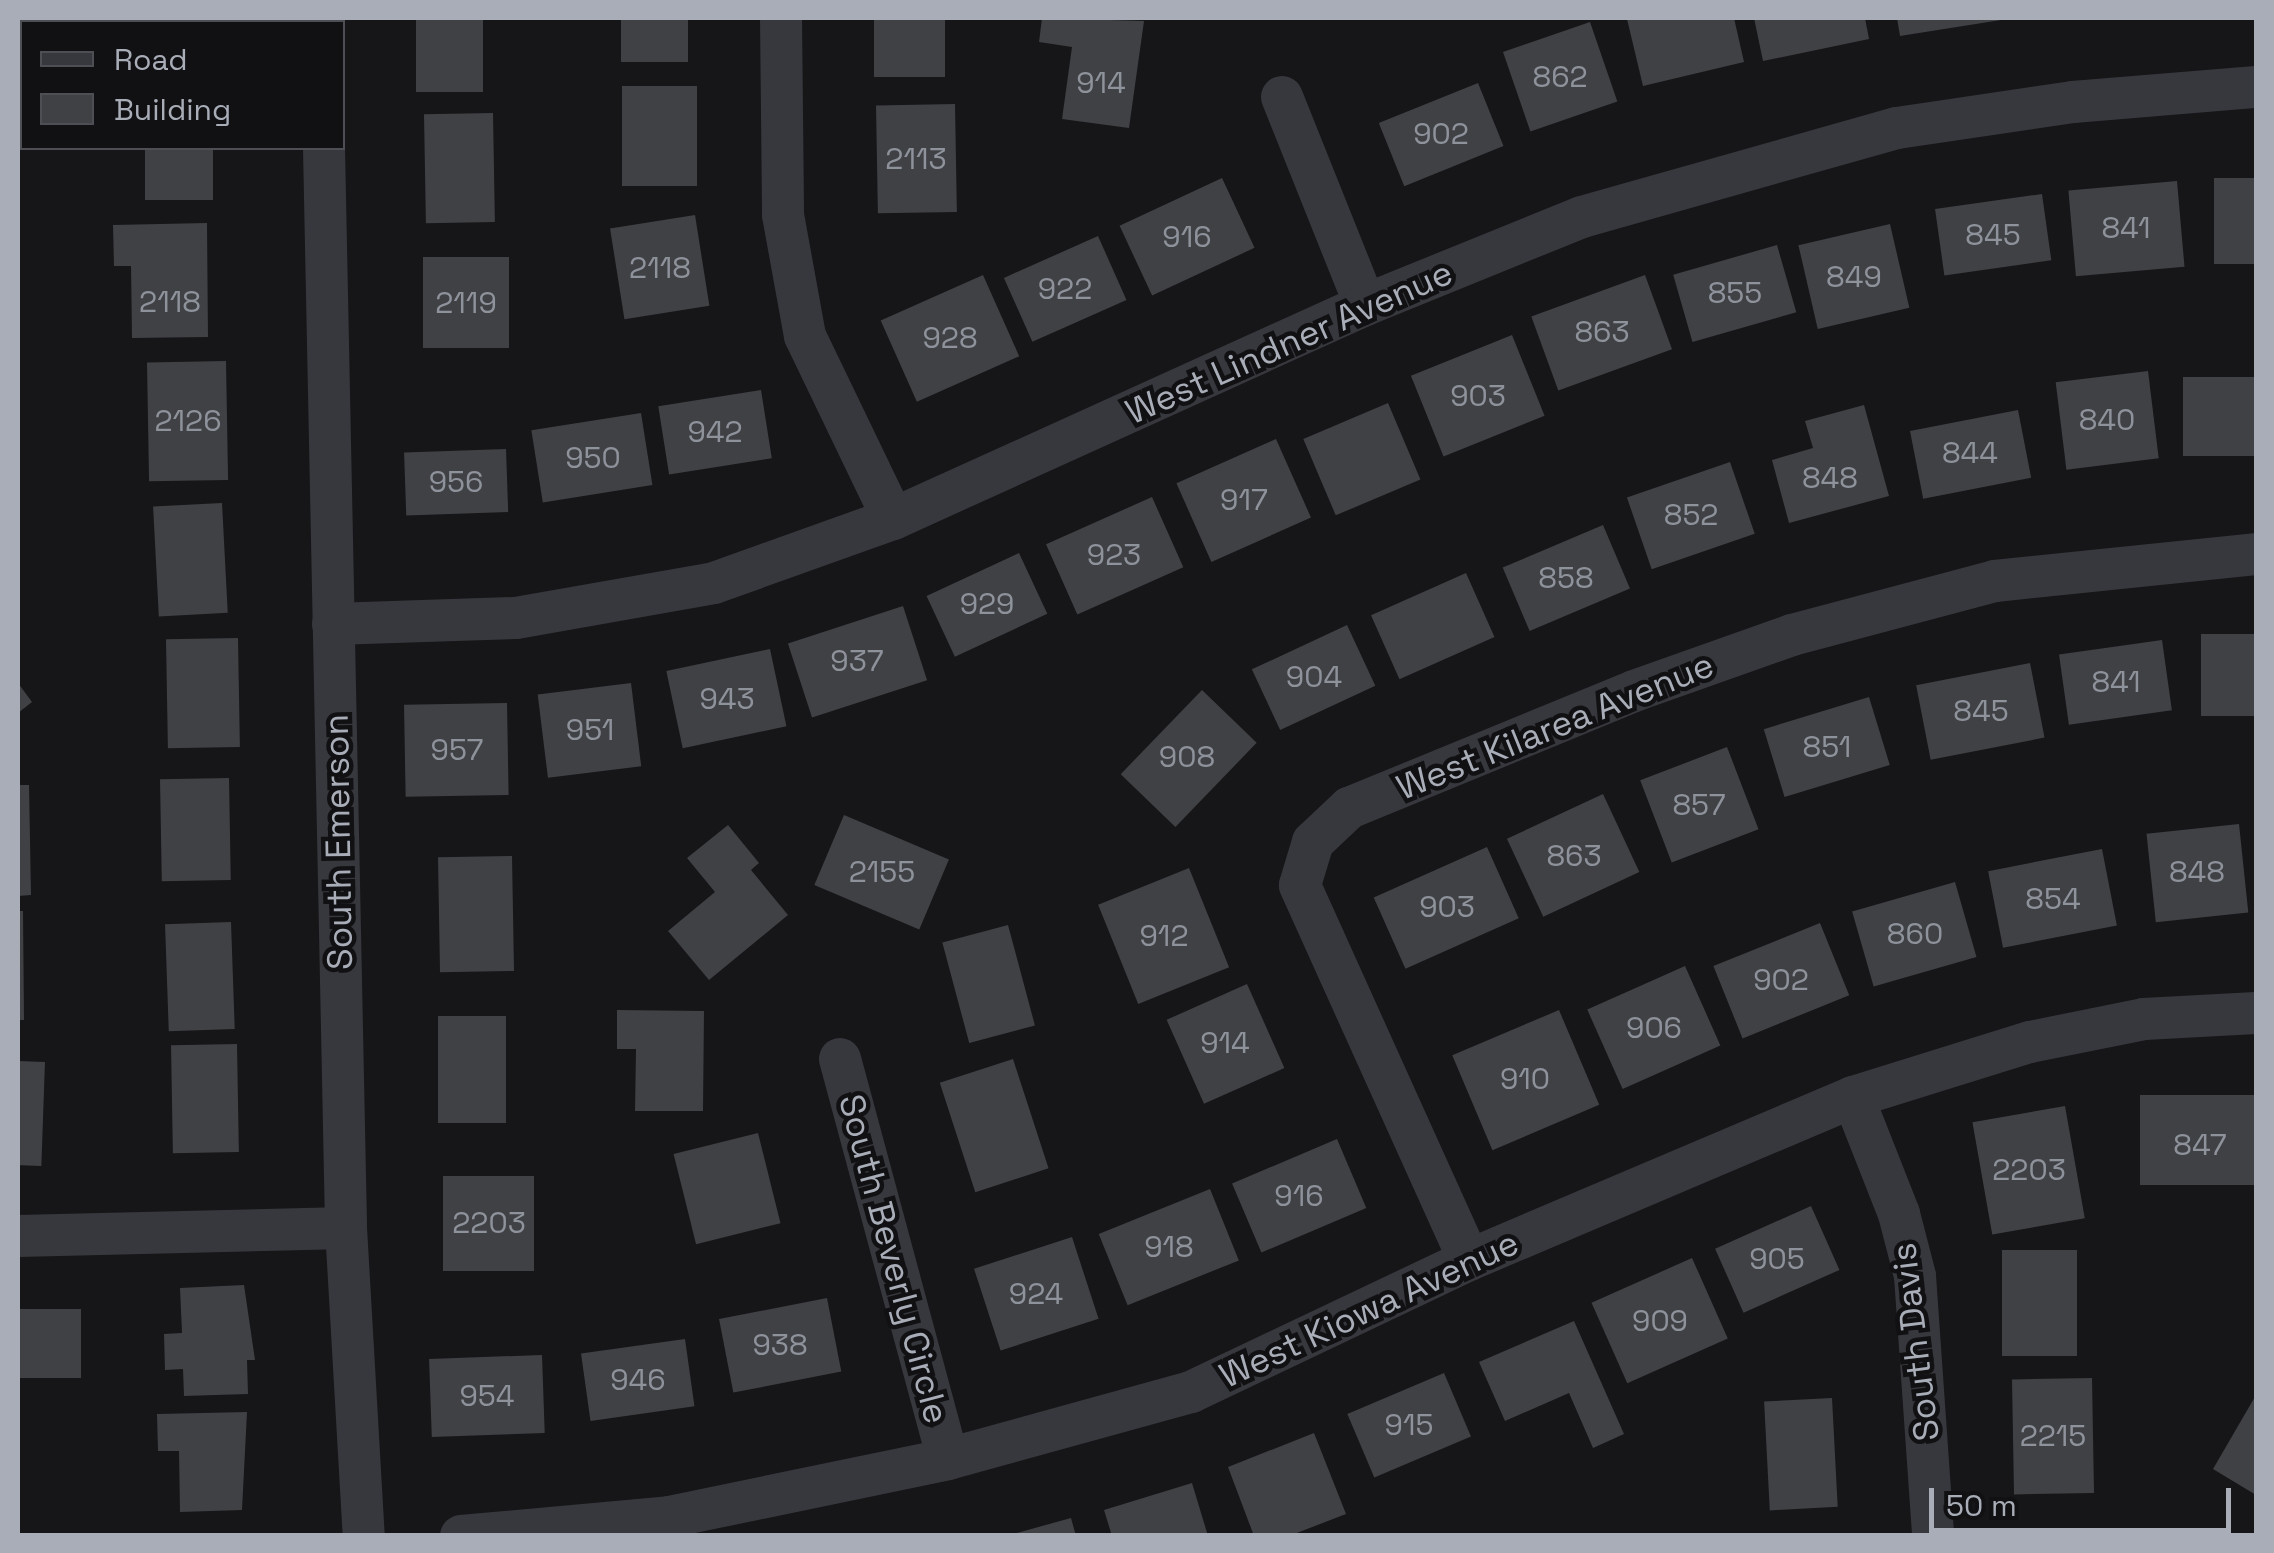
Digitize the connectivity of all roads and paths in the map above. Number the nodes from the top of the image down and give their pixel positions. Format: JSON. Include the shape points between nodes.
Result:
{"nodes":[{"id":1,"x":780,"y":18,"type":"edge"},
{"id":2,"x":2256,"y":87,"type":"edge"},
{"id":3,"x":1282,"y":96,"type":"dead end"},
{"id":4,"x":324,"y":150,"type":"edge"},
{"id":5,"x":1365,"y":305,"type":"junction"},
{"id":6,"x":893,"y":518,"type":"junction"},
{"id":7,"x":2256,"y":554,"type":"edge"},
{"id":8,"x":333,"y":624,"type":"junction"},
{"id":9,"x":2256,"y":1014,"type":"edge"},
{"id":10,"x":840,"y":1059,"type":"dead end"},
{"id":11,"x":1852,"y":1097,"type":"junction"},
{"id":12,"x":346,"y":1228,"type":"junction"},
{"id":13,"x":18,"y":1236,"type":"edge"},
{"id":14,"x":1469,"y":1260,"type":"junction"},
{"id":15,"x":948,"y":1459,"type":"junction"},
{"id":16,"x":364,"y":1536,"type":"edge"},
{"id":17,"x":461,"y":1536,"type":"edge"},
{"id":18,"x":1933,"y":1536,"type":"edge"}],
"edges":[{"from":1,"to":6,"type":"street","via":[[783,215],[805,336]]},
{"from":2,"to":5,"type":"street","name":"West Lindner Avenue","via":[[2072,102],[1897,128],[1582,217]]},
{"from":3,"to":5,"type":"street"},
{"from":4,"to":8,"type":"street","name":"South Emerson"},
{"from":5,"to":6,"type":"street","name":"West Lindner Avenue"},
{"from":6,"to":8,"type":"street","name":"West Lindner Avenue","via":[[714,583],[516,618]]},
{"from":7,"to":14,"type":"street","name":"West Kilarea Avenue","via":[[1995,581],[1792,635],[1634,690],[1349,808],[1313,842],[1300,886]]},
{"from":8,"to":12,"type":"street","name":"South Emerson"},
{"from":9,"to":11,"type":"street","name":"West Kiowa Avenue","via":[[2106,1026],[2030,1042]]},
{"from":10,"to":15,"type":"street","name":"South Beverly Circle"},
{"from":11,"to":14,"type":"street","name":"West Kiowa Avenue"},
{"from":11,"to":18,"type":"street","name":"South Davis","via":[[1899,1214],[1914,1276]]},
{"from":12,"to":13,"type":"street"},
{"from":12,"to":16,"type":"street","name":"South Emerson"},
{"from":14,"to":15,"type":"street","name":"West Kiowa Avenue","via":[[1191,1392]]},
{"from":15,"to":17,"type":"street","name":"West Kiowa Avenue","via":[[668,1516]]}]}
